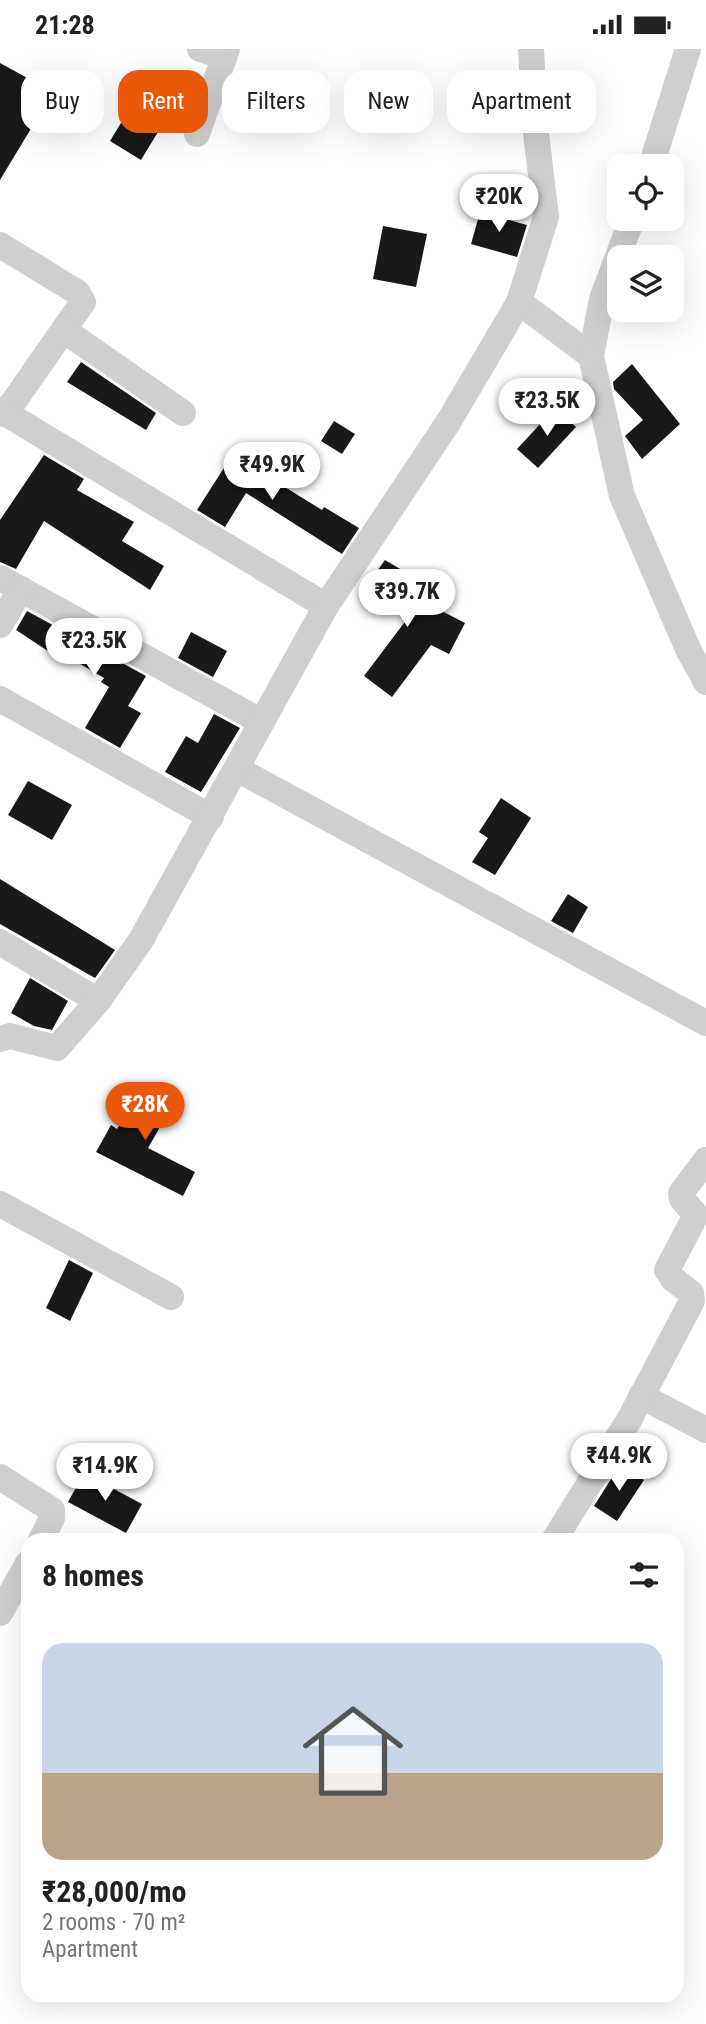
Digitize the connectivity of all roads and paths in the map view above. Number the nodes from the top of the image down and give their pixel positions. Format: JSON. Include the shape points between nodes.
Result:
{"nodes":[{"id":1,"x":531,"y":49,"type":"edge"},
{"id":2,"x":217,"y":52,"type":"edge"},
{"id":3,"x":694,"y":57,"type":"edge"},
{"id":4,"x":197,"y":134,"type":"dead end"},
{"id":5,"x":656,"y":154,"type":"edge"},
{"id":6,"x":627,"y":231,"type":"edge"},
{"id":7,"x":0,"y":245,"type":"edge"},
{"id":8,"x":519,"y":302,"type":"junction"},
{"id":9,"x":65,"y":331,"type":"junction"},
{"id":10,"x":591,"y":356,"type":"junction"},
{"id":11,"x":3,"y":412,"type":"edge"},
{"id":12,"x":183,"y":413,"type":"dead end"},
{"id":13,"x":11,"y":583,"type":"edge"},
{"id":14,"x":327,"y":606,"type":"junction"},
{"id":15,"x":0,"y":625,"type":"edge"},
{"id":16,"x":706,"y":682,"type":"edge"},
{"id":17,"x":0,"y":699,"type":"edge"},
{"id":18,"x":262,"y":722,"type":"junction"},
{"id":19,"x":237,"y":769,"type":"junction"},
{"id":20,"x":211,"y":817,"type":"junction"},
{"id":21,"x":0,"y":942,"type":"edge"},
{"id":22,"x":98,"y":1001,"type":"junction"},
{"id":23,"x":706,"y":1023,"type":"edge"},
{"id":24,"x":0,"y":1039,"type":"edge"},
{"id":25,"x":706,"y":1160,"type":"edge"},
{"id":26,"x":0,"y":1204,"type":"edge"},
{"id":27,"x":171,"y":1297,"type":"dead end"},
{"id":28,"x":641,"y":1396,"type":"junction"},
{"id":29,"x":706,"y":1430,"type":"edge"},
{"id":30,"x":0,"y":1477,"type":"edge"},
{"id":31,"x":44,"y":1533,"type":"edge"},
{"id":32,"x":558,"y":1533,"type":"edge"},
{"id":33,"x":21,"y":1576,"type":"edge"},
{"id":34,"x":0,"y":1613,"type":"edge"}],
"edges":[{"from":1,"to":8,"type":"street","via":[[546,217]]},
{"from":2,"to":4,"type":"street"},
{"from":3,"to":5,"type":"street"},
{"from":6,"to":10,"type":"street","via":[[601,299]]},
{"from":7,"to":9,"type":"street","via":[[82,297]]},
{"from":8,"to":10,"type":"street"},
{"from":8,"to":14,"type":"street","via":[[449,421]]},
{"from":9,"to":11,"type":"street"},
{"from":9,"to":12,"type":"street"},
{"from":10,"to":16,"type":"street","via":[[622,496]]},
{"from":11,"to":14,"type":"street"},
{"from":13,"to":15,"type":"street"},
{"from":13,"to":18,"type":"street"},
{"from":14,"to":18,"type":"street"},
{"from":17,"to":20,"type":"street"},
{"from":18,"to":19,"type":"street"},
{"from":19,"to":20,"type":"street"},
{"from":19,"to":23,"type":"street"},
{"from":20,"to":22,"type":"street","via":[[141,940]]},
{"from":21,"to":22,"type":"street"},
{"from":22,"to":24,"type":"street","via":[[57,1048],[10,1036]]},
{"from":25,"to":28,"type":"street","via":[[683,1187],[682,1199],[696,1215],[667,1270],[693,1296]]},
{"from":26,"to":27,"type":"street"},
{"from":28,"to":29,"type":"street"},
{"from":28,"to":32,"type":"street"},
{"from":30,"to":31,"type":"street","via":[[52,1510]]},
{"from":33,"to":34,"type":"street"}]}
